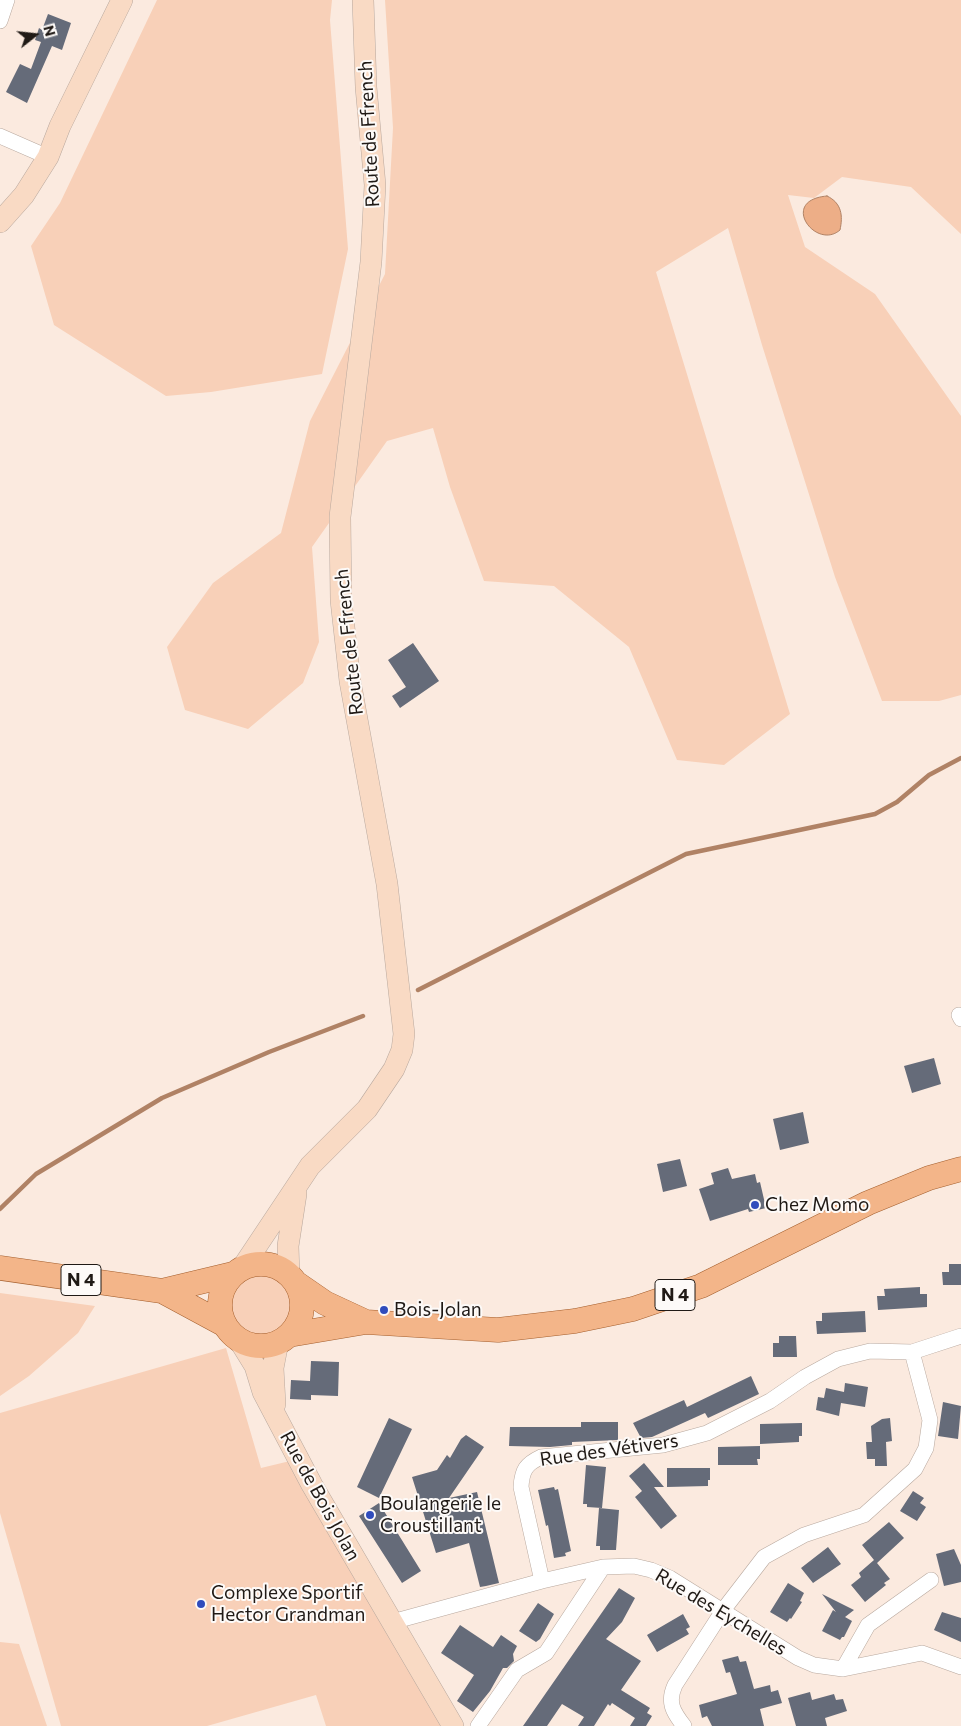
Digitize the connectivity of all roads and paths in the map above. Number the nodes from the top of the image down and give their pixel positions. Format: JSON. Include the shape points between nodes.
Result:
{"nodes":[{"id":1,"x":7,"y":0,"type":"edge"},
{"id":2,"x":122,"y":0,"type":"edge"},
{"id":3,"x":363,"y":0,"type":"edge"},
{"id":4,"x":0,"y":21,"type":"edge"},
{"id":5,"x":0,"y":136,"type":"edge"},
{"id":6,"x":48,"y":157,"type":"junction"},
{"id":7,"x":0,"y":222,"type":"edge"},
{"id":8,"x":961,"y":1169,"type":"edge"},
{"id":9,"x":297,"y":1184,"type":"junction"},
{"id":10,"x":0,"y":1268,"type":"edge"},
{"id":11,"x":237,"y":1271,"type":"junction"},
{"id":12,"x":292,"y":1279,"type":"junction"},
{"id":13,"x":162,"y":1291,"type":"junction"},
{"id":14,"x":366,"y":1322,"type":"junction"},
{"id":15,"x":232,"y":1333,"type":"junction"},
{"id":16,"x":961,"y":1336,"type":"edge"},
{"id":17,"x":284,"y":1339,"type":"junction"},
{"id":18,"x":912,"y":1352,"type":"junction"},
{"id":19,"x":279,"y":1421,"type":"junction"},
{"id":20,"x":604,"y":1567,"type":"junction"},
{"id":21,"x":930,"y":1580,"type":"dead end"},
{"id":22,"x":542,"y":1581,"type":"junction"},
{"id":23,"x":724,"y":1610,"type":"junction"},
{"id":24,"x":392,"y":1622,"type":"junction"},
{"id":25,"x":961,"y":1667,"type":"edge"},
{"id":26,"x":843,"y":1669,"type":"junction"},
{"id":27,"x":454,"y":1726,"type":"edge"},
{"id":28,"x":478,"y":1726,"type":"edge"},
{"id":29,"x":684,"y":1726,"type":"edge"}],
"edges":[{"from":1,"to":4,"type":"street"},
{"from":2,"to":6,"type":"main road"},
{"from":3,"to":9,"type":"main road","name":"Route de Ffrench","via":[[366,87],[375,185],[371,262],[340,517],[341,600],[350,681],[387,884],[404,1034],[394,1069],[368,1109],[310,1166]]},
{"from":5,"to":6,"type":"street"},
{"from":6,"to":7,"type":"main road","via":[[24,195]]},
{"from":8,"to":14,"type":"main road","number":"N 4","via":[[929,1178],[868,1203],[701,1286],[633,1309],[575,1321],[498,1330]]},
{"from":9,"to":11,"type":"main road","name":"Route de Ffrench"},
{"from":9,"to":12,"type":"main road","name":"Route de Ffrench","via":[[288,1246]]},
{"from":10,"to":13,"type":"main road","number":"N 4"},
{"from":11,"to":12,"type":"main road","via":[[254,1264],[266,1264],[278,1268]]},
{"from":11,"to":13,"type":"main road","number":"N 4"},
{"from":11,"to":15,"type":"main road","via":[[222,1292],[220,1304]]},
{"from":12,"to":14,"type":"main road","number":"N 4","via":[[325,1303]]},
{"from":12,"to":17,"type":"main road","via":[[302,1301],[302,1310],[295,1327]]},
{"from":13,"to":15,"type":"main road","number":"N 4"},
{"from":14,"to":17,"type":"main road","number":"N 4"},
{"from":15,"to":17,"type":"main road","via":[[261,1346]]},
{"from":15,"to":19,"type":"main road","name":"Rue de Bois Jolan","via":[[255,1366],[263,1392]]},
{"from":16,"to":18,"type":"street"},
{"from":17,"to":19,"type":"main road","name":"Rue de Bois Jolan","via":[[273,1368],[273,1392]]},
{"from":18,"to":22,"type":"street","name":"Rue des Vétivers","via":[[870,1351],[838,1359],[770,1401],[707,1433],[663,1445],[542,1456],[527,1463],[521,1487]]},
{"from":18,"to":23,"type":"street","via":[[930,1420],[926,1448],[915,1469],[864,1515],[804,1535],[764,1557]]},
{"from":19,"to":24,"type":"main road","name":"Rue de Bois Jolan","via":[[312,1485]]},
{"from":20,"to":22,"type":"street","name":"Rue des Eychelles"},
{"from":20,"to":23,"type":"street","name":"Rue des Eychelles","via":[[634,1566],[651,1570]]},
{"from":20,"to":28,"type":"street","via":[[546,1654],[517,1670]]},
{"from":21,"to":26,"type":"street","via":[[868,1625]]},
{"from":22,"to":24,"type":"street","name":"Rue des Eychelles"},
{"from":23,"to":26,"type":"street","name":"Rue des Eychelles","via":[[798,1658],[814,1665]]},
{"from":23,"to":29,"type":"street","via":[[670,1696],[673,1712]]},
{"from":24,"to":27,"type":"main road","name":"Rue de Bois Jolan"},
{"from":25,"to":26,"type":"street","name":"Rue des Eychelles","via":[[922,1653]]}]}
